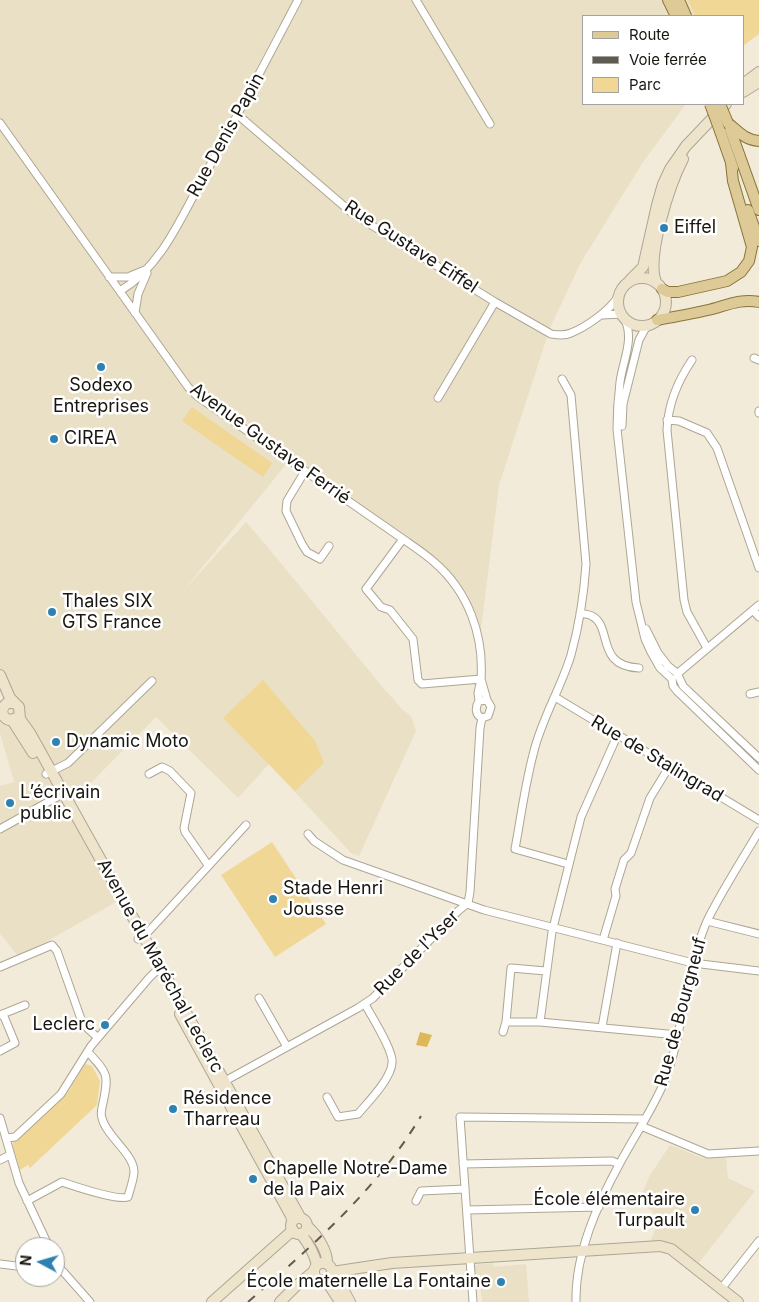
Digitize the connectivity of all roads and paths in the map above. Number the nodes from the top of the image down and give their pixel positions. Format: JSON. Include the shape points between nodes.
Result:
{"nodes":[{"id":1,"x":298,"y":0,"type":"edge"},
{"id":2,"x":416,"y":0,"type":"edge"},
{"id":3,"x":668,"y":0,"type":"edge"},
{"id":4,"x":679,"y":0,"type":"edge"},
{"id":5,"x":676,"y":15,"type":"edge"},
{"id":6,"x":686,"y":15,"type":"edge"},
{"id":7,"x":759,"y":72,"type":"edge"},
{"id":8,"x":759,"y":82,"type":"edge"},
{"id":9,"x":744,"y":83,"type":"edge"},
{"id":10,"x":744,"y":91,"type":"edge"},
{"id":11,"x":710,"y":105,"type":"edge"},
{"id":12,"x":720,"y":105,"type":"edge"},
{"id":13,"x":725,"y":105,"type":"edge"},
{"id":14,"x":238,"y":114,"type":"junction"},
{"id":15,"x":728,"y":123,"type":"junction"},
{"id":16,"x":0,"y":124,"type":"edge"},
{"id":17,"x":490,"y":124,"type":"dead end"},
{"id":18,"x":696,"y":136,"type":"junction"},
{"id":19,"x":759,"y":141,"type":"edge"},
{"id":20,"x":731,"y":163,"type":"junction"},
{"id":21,"x":759,"y":210,"type":"edge"},
{"id":22,"x":759,"y":241,"type":"edge"},
{"id":23,"x":150,"y":268,"type":"junction"},
{"id":24,"x":109,"y":277,"type":"junction"},
{"id":25,"x":630,"y":280,"type":"junction"},
{"id":26,"x":659,"y":286,"type":"junction"},
{"id":27,"x":120,"y":292,"type":"junction"},
{"id":28,"x":618,"y":297,"type":"junction"},
{"id":29,"x":496,"y":302,"type":"junction"},
{"id":30,"x":759,"y":302,"type":"edge"},
{"id":31,"x":135,"y":312,"type":"junction"},
{"id":32,"x":599,"y":316,"type":"junction"},
{"id":33,"x":623,"y":316,"type":"junction"},
{"id":34,"x":654,"y":322,"type":"junction"},
{"id":35,"x":692,"y":360,"type":"dead end"},
{"id":36,"x":562,"y":379,"type":"dead end"},
{"id":37,"x":438,"y":398,"type":"dead end"},
{"id":38,"x":667,"y":420,"type":"junction"},
{"id":39,"x":305,"y":471,"type":"junction"},
{"id":40,"x":623,"y":484,"type":"junction"},
{"id":41,"x":402,"y":538,"type":"junction"},
{"id":42,"x":329,"y":546,"type":"dead end"},
{"id":43,"x":759,"y":568,"type":"edge"},
{"id":44,"x":756,"y":608,"type":"edge"},
{"id":45,"x":580,"y":613,"type":"junction"},
{"id":46,"x":759,"y":617,"type":"edge"},
{"id":47,"x":707,"y":648,"type":"junction"},
{"id":48,"x":639,"y":668,"type":"dead end"},
{"id":49,"x":675,"y":673,"type":"junction"},
{"id":50,"x":0,"y":675,"type":"edge"},
{"id":51,"x":481,"y":679,"type":"junction"},
{"id":52,"x":152,"y":681,"type":"dead end"},
{"id":53,"x":0,"y":689,"type":"edge"},
{"id":54,"x":759,"y":692,"type":"edge"},
{"id":55,"x":750,"y":694,"type":"dead end"},
{"id":56,"x":555,"y":697,"type":"junction"},
{"id":57,"x":483,"y":701,"type":"junction"},
{"id":58,"x":10,"y":704,"type":"junction"},
{"id":59,"x":9,"y":718,"type":"edge"},
{"id":60,"x":482,"y":718,"type":"junction"},
{"id":61,"x":617,"y":736,"type":"junction"},
{"id":62,"x":759,"y":758,"type":"edge"},
{"id":63,"x":669,"y":767,"type":"junction"},
{"id":64,"x":759,"y":770,"type":"edge"},
{"id":65,"x":49,"y":773,"type":"junction"},
{"id":66,"x":149,"y":774,"type":"dead end"},
{"id":67,"x":60,"y":794,"type":"junction"},
{"id":68,"x":759,"y":820,"type":"edge"},
{"id":69,"x":246,"y":825,"type":"dead end"},
{"id":70,"x":0,"y":829,"type":"edge"},
{"id":71,"x":759,"y":831,"type":"edge"},
{"id":72,"x":308,"y":834,"type":"dead end"},
{"id":73,"x":568,"y":864,"type":"junction"},
{"id":74,"x":208,"y":865,"type":"junction"},
{"id":75,"x":468,"y":903,"type":"junction"},
{"id":76,"x":707,"y":921,"type":"junction"},
{"id":77,"x":553,"y":927,"type":"junction"},
{"id":78,"x":759,"y":934,"type":"edge"},
{"id":79,"x":141,"y":937,"type":"junction"},
{"id":80,"x":603,"y":940,"type":"junction"},
{"id":81,"x":617,"y":943,"type":"junction"},
{"id":82,"x":693,"y":963,"type":"junction"},
{"id":83,"x":0,"y":967,"type":"edge"},
{"id":84,"x":546,"y":971,"type":"junction"},
{"id":85,"x":160,"y":972,"type":"junction"},
{"id":86,"x":759,"y":972,"type":"edge"},
{"id":87,"x":259,"y":998,"type":"dead end"},
{"id":88,"x":365,"y":1004,"type":"junction"},
{"id":89,"x":25,"y":1005,"type":"dead end"},
{"id":90,"x":2,"y":1014,"type":"edge"},
{"id":91,"x":506,"y":1022,"type":"junction"},
{"id":92,"x":540,"y":1022,"type":"junction"},
{"id":93,"x":602,"y":1027,"type":"junction"},
{"id":94,"x":503,"y":1032,"type":"dead end"},
{"id":95,"x":678,"y":1035,"type":"junction"},
{"id":96,"x":98,"y":1038,"type":"junction"},
{"id":97,"x":287,"y":1047,"type":"junction"},
{"id":98,"x":0,"y":1051,"type":"edge"},
{"id":99,"x":88,"y":1052,"type":"junction"},
{"id":100,"x":213,"y":1075,"type":"junction"},
{"id":101,"x":225,"y":1081,"type":"junction"},
{"id":102,"x":327,"y":1097,"type":"dead end"},
{"id":103,"x":0,"y":1118,"type":"edge"},
{"id":104,"x":643,"y":1123,"type":"junction"},
{"id":105,"x":6,"y":1138,"type":"junction"},
{"id":106,"x":759,"y":1151,"type":"edge"},
{"id":107,"x":10,"y":1155,"type":"junction"},
{"id":108,"x":0,"y":1160,"type":"edge"},
{"id":109,"x":463,"y":1164,"type":"junction"},
{"id":110,"x":619,"y":1164,"type":"junction"},
{"id":111,"x":465,"y":1189,"type":"junction"},
{"id":112,"x":416,"y":1200,"type":"dead end"},
{"id":113,"x":27,"y":1201,"type":"junction"},
{"id":114,"x":599,"y":1207,"type":"junction"},
{"id":115,"x":467,"y":1210,"type":"junction"},
{"id":116,"x":299,"y":1226,"type":"junction"},
{"id":117,"x":44,"y":1237,"type":"edge"},
{"id":118,"x":759,"y":1241,"type":"edge"},
{"id":119,"x":584,"y":1251,"type":"junction"},
{"id":120,"x":470,"y":1258,"type":"junction"},
{"id":121,"x":0,"y":1264,"type":"edge"},
{"id":122,"x":15,"y":1266,"type":"edge"},
{"id":123,"x":369,"y":1266,"type":"junction"},
{"id":124,"x":352,"y":1269,"type":"junction"},
{"id":125,"x":324,"y":1272,"type":"junction"},
{"id":126,"x":65,"y":1275,"type":"edge"},
{"id":127,"x":721,"y":1289,"type":"junction"},
{"id":128,"x":344,"y":1291,"type":"junction"},
{"id":129,"x":90,"y":1302,"type":"edge"},
{"id":130,"x":212,"y":1302,"type":"edge"},
{"id":131,"x":282,"y":1302,"type":"edge"},
{"id":132,"x":340,"y":1302,"type":"edge"},
{"id":133,"x":350,"y":1302,"type":"edge"},
{"id":134,"x":474,"y":1302,"type":"edge"},
{"id":135,"x":576,"y":1302,"type":"edge"},
{"id":136,"x":738,"y":1302,"type":"edge"}],
"edges":[{"from":1,"to":14,"type":"street","name":"Rue Denis Papin"},
{"from":2,"to":17,"type":"street"},
{"from":3,"to":5,"type":"main road"},
{"from":4,"to":6,"type":"main road"},
{"from":7,"to":9,"type":"main road"},
{"from":8,"to":10,"type":"main road"},
{"from":11,"to":20,"type":"main road","bridge":true},
{"from":12,"to":15,"type":"main road","bridge":true},
{"from":13,"to":18,"type":"main road"},
{"from":14,"to":23,"type":"street","name":"Rue Denis Papin"},
{"from":14,"to":29,"type":"street","name":"Rue Gustave Eiffel","via":[[352,212]]},
{"from":15,"to":19,"type":"main road","via":[[742,136]]},
{"from":15,"to":21,"type":"main road"},
{"from":16,"to":24,"type":"street","name":"Avenue Gustave Ferrié"},
{"from":18,"to":25,"type":"main road","via":[[678,157],[663,184],[645,262],[640,272]]},
{"from":18,"to":26,"type":"main road","via":[[670,188],[652,264]]},
{"from":20,"to":22,"type":"main road"},
{"from":20,"to":26,"type":"main road","via":[[752,247],[749,262],[727,281],[678,292],[668,292]]},
{"from":23,"to":24,"type":"street","via":[[128,277]]},
{"from":23,"to":27,"type":"street","name":"Rue Denis Papin"},
{"from":23,"to":31,"type":"street","name":"Rue Denis Papin","via":[[138,294]]},
{"from":24,"to":27,"type":"street","name":"Avenue Gustave Ferrié"},
{"from":25,"to":26,"type":"main road","via":[[643,278]]},
{"from":25,"to":28,"type":"main road"},
{"from":26,"to":34,"type":"main road","via":[[666,302],[662,315]]},
{"from":27,"to":31,"type":"street","name":"Avenue Gustave Ferrié"},
{"from":28,"to":32,"type":"street","name":"Rue Gustave Eiffel"},
{"from":28,"to":33,"type":"main road"},
{"from":29,"to":32,"type":"street","name":"Rue Gustave Eiffel","via":[[560,336]]},
{"from":29,"to":37,"type":"street"},
{"from":30,"to":34,"type":"main road","via":[[740,301]]},
{"from":31,"to":39,"type":"street","name":"Avenue Gustave Ferrié","via":[[197,396]]},
{"from":32,"to":33,"type":"street","name":"Rue Gustave Eiffel"},
{"from":33,"to":34,"type":"main road","via":[[636,325]]},
{"from":33,"to":40,"type":"street","via":[[629,338],[617,406]]},
{"from":34,"to":40,"type":"street","via":[[644,329],[639,340],[623,404]]},
{"from":35,"to":38,"type":"street","via":[[680,378]]},
{"from":36,"to":45,"type":"street","via":[[571,395],[586,564]]},
{"from":38,"to":43,"type":"street","via":[[679,421],[707,433],[717,448]]},
{"from":38,"to":47,"type":"street","via":[[684,600]]},
{"from":39,"to":41,"type":"street","name":"Avenue Gustave Ferrié"},
{"from":39,"to":42,"type":"street","via":[[287,501],[286,511],[307,552],[320,559]]},
{"from":40,"to":49,"type":"street","via":[[636,602],[645,639],[660,668]]},
{"from":41,"to":51,"type":"street","name":"Avenue Gustave Ferrié","via":[[434,562],[460,591],[481,644]]},
{"from":41,"to":51,"type":"street","via":[[366,589],[381,607],[390,610],[413,639],[418,680],[422,684]]},
{"from":44,"to":46,"type":"street"},
{"from":44,"to":47,"type":"street"},
{"from":45,"to":48,"type":"street","via":[[593,616],[600,625],[614,659],[628,667]]},
{"from":45,"to":56,"type":"street","via":[[571,655]]},
{"from":47,"to":49,"type":"street"},
{"from":49,"to":62,"type":"street","via":[[688,692]]},
{"from":49,"to":64,"type":"street","via":[[677,692]]},
{"from":50,"to":58,"type":"main road"},
{"from":51,"to":57,"type":"street","name":"Avenue Gustave Ferrié"},
{"from":52,"to":65,"type":"street","via":[[68,763]]},
{"from":53,"to":58,"type":"main road"},
{"from":54,"to":55,"type":"street"},
{"from":56,"to":61,"type":"street","name":"Rue de Stalingrad"},
{"from":56,"to":73,"type":"street","via":[[544,718],[534,751],[515,850]]},
{"from":57,"to":60,"type":"street","via":[[476,705],[478,716]]},
{"from":57,"to":60,"type":"street","via":[[491,707],[486,718]]},
{"from":58,"to":59,"type":"main road","via":[[2,710]]},
{"from":58,"to":59,"type":"main road","name":"Avenue du Maréchal Leclerc","via":[[20,710]]},
{"from":59,"to":65,"type":"main road","name":"Avenue du Maréchal Leclerc"},
{"from":60,"to":75,"type":"street"},
{"from":61,"to":63,"type":"street","name":"Rue de Stalingrad"},
{"from":61,"to":73,"type":"street","via":[[581,816]]},
{"from":63,"to":68,"type":"street","name":"Rue de Stalingrad"},
{"from":63,"to":80,"type":"street","via":[[650,798],[631,852],[624,860]]},
{"from":65,"to":67,"type":"main road","name":"Avenue du Maréchal Leclerc"},
{"from":66,"to":74,"type":"street","via":[[162,767],[170,770],[191,793],[184,828]]},
{"from":67,"to":70,"type":"street"},
{"from":67,"to":79,"type":"main road","name":"Avenue du Maréchal Leclerc"},
{"from":69,"to":74,"type":"street"},
{"from":71,"to":76,"type":"street","name":"Rue de Bourgneuf"},
{"from":72,"to":75,"type":"street","via":[[343,860]]},
{"from":73,"to":77,"type":"street"},
{"from":74,"to":79,"type":"street"},
{"from":75,"to":77,"type":"street","name":"Rue de l’Yser"},
{"from":75,"to":88,"type":"street","name":"Rue de l’Yser"},
{"from":76,"to":78,"type":"street"},
{"from":76,"to":82,"type":"street","name":"Rue de Bourgneuf"},
{"from":77,"to":80,"type":"street","name":"Rue de l’Yser"},
{"from":77,"to":84,"type":"street"},
{"from":79,"to":85,"type":"main road","name":"Avenue du Maréchal Leclerc"},
{"from":80,"to":81,"type":"street","name":"Rue de l’Yser"},
{"from":81,"to":82,"type":"street","name":"Rue de l’Yser"},
{"from":81,"to":93,"type":"street"},
{"from":82,"to":86,"type":"street","name":"Rue de l’Yser"},
{"from":82,"to":95,"type":"street","name":"Rue de Bourgneuf"},
{"from":83,"to":96,"type":"street","via":[[52,945],[81,1019]]},
{"from":84,"to":91,"type":"street","via":[[510,968]]},
{"from":84,"to":92,"type":"street"},
{"from":85,"to":96,"type":"street"},
{"from":85,"to":100,"type":"main road","name":"Avenue du Maréchal Leclerc"},
{"from":85,"to":101,"type":"main road","name":"Avenue du Maréchal Leclerc"},
{"from":87,"to":97,"type":"street"},
{"from":88,"to":97,"type":"street","name":"Rue de l’Yser"},
{"from":88,"to":102,"type":"street","via":[[391,1054],[389,1074],[358,1114],[338,1117]]},
{"from":89,"to":90,"type":"street"},
{"from":90,"to":98,"type":"street","via":[[15,1043]]},
{"from":91,"to":92,"type":"street"},
{"from":91,"to":94,"type":"street"},
{"from":92,"to":93,"type":"street"},
{"from":93,"to":95,"type":"street"},
{"from":95,"to":104,"type":"street","name":"Rue de Bourgneuf","via":[[666,1077]]},
{"from":96,"to":99,"type":"street"},
{"from":97,"to":101,"type":"street","name":"Rue de l’Yser"},
{"from":99,"to":105,"type":"street","via":[[61,1094],[15,1137]]},
{"from":99,"to":113,"type":"street","via":[[105,1072],[108,1081],[102,1118],[134,1170],[128,1197],[124,1199],[62,1182]]},
{"from":100,"to":101,"type":"street"},
{"from":100,"to":116,"type":"main road","name":"Avenue du Maréchal Leclerc"},
{"from":101,"to":116,"type":"main road","name":"Avenue du Maréchal Leclerc"},
{"from":103,"to":105,"type":"street"},
{"from":104,"to":106,"type":"street","via":[[708,1154]]},
{"from":104,"to":109,"type":"street","via":[[460,1117]]},
{"from":104,"to":110,"type":"street","name":"Rue de Bourgneuf"},
{"from":105,"to":107,"type":"street"},
{"from":107,"to":108,"type":"street"},
{"from":107,"to":113,"type":"street"},
{"from":109,"to":110,"type":"street"},
{"from":109,"to":111,"type":"street"},
{"from":110,"to":114,"type":"street","name":"Rue de Bourgneuf"},
{"from":111,"to":112,"type":"street","via":[[422,1191]]},
{"from":111,"to":115,"type":"street"},
{"from":113,"to":117,"type":"street"},
{"from":114,"to":115,"type":"street"},
{"from":114,"to":119,"type":"street","name":"Rue de Bourgneuf"},
{"from":115,"to":120,"type":"street"},
{"from":116,"to":125,"type":"main road","name":"Avenue du Maréchal Leclerc"},
{"from":116,"to":130,"type":"main road"},
{"from":118,"to":127,"type":"street"},
{"from":119,"to":120,"type":"main road"},
{"from":119,"to":127,"type":"main road","via":[[660,1246],[671,1249]]},
{"from":119,"to":135,"type":"street","name":"Rue de Bourgneuf","via":[[577,1273]]},
{"from":120,"to":123,"type":"main road"},
{"from":120,"to":134,"type":"street"},
{"from":121,"to":122,"type":"street"},
{"from":123,"to":124,"type":"main road"},
{"from":123,"to":125,"type":"main road","via":[[358,1264]]},
{"from":124,"to":125,"type":"main road"},
{"from":124,"to":128,"type":"main road","via":[[346,1278]]},
{"from":125,"to":128,"type":"main road"},
{"from":125,"to":131,"type":"main road","via":[[296,1286]]},
{"from":125,"to":132,"type":"main road"},
{"from":126,"to":129,"type":"street"},
{"from":127,"to":136,"type":"main road"},
{"from":128,"to":133,"type":"main road"}]}
